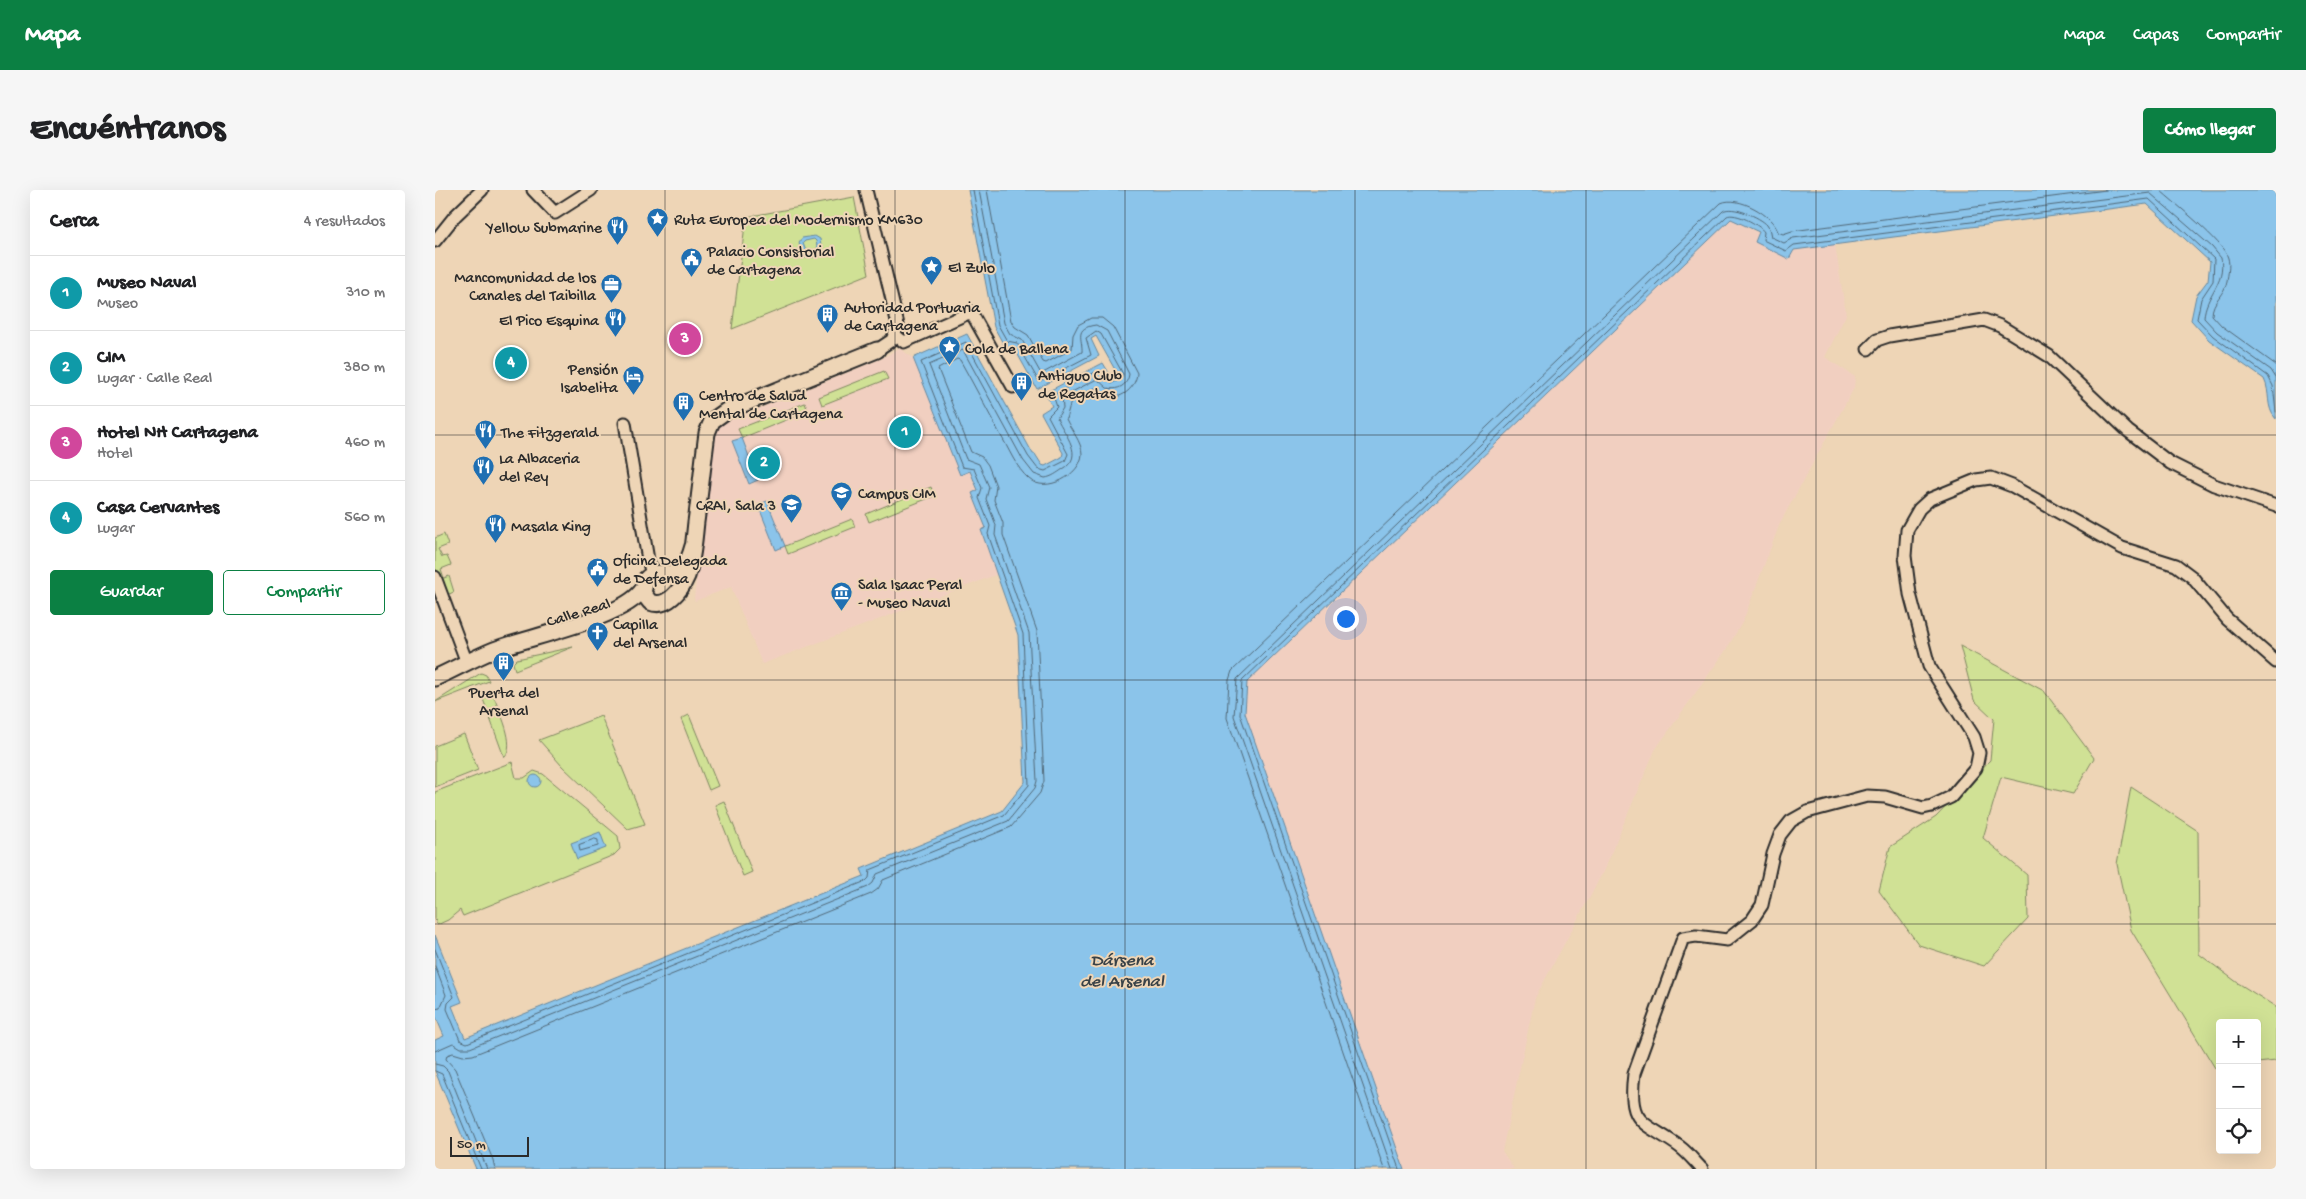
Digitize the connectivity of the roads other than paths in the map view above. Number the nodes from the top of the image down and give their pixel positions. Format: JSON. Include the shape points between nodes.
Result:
{"nodes":[{"id":1,"x":482,"y":190,"type":"edge"},
{"id":2,"x":533,"y":190,"type":"edge"},
{"id":3,"x":591,"y":190,"type":"edge"},
{"id":4,"x":866,"y":190,"type":"edge"},
{"id":5,"x":435,"y":241,"type":"edge"},
{"id":6,"x":895,"y":335,"type":"junction"},
{"id":7,"x":1867,"y":349,"type":"dead end"},
{"id":8,"x":877,"y":350,"type":"joint"},
{"id":9,"x":1013,"y":387,"type":"dead end"},
{"id":10,"x":625,"y":423,"type":"dead end"},
{"id":11,"x":2276,"y":506,"type":"edge"},
{"id":12,"x":693,"y":546,"type":"junction"},
{"id":13,"x":658,"y":574,"type":"junction"},
{"id":14,"x":435,"y":577,"type":"edge"},
{"id":15,"x":643,"y":589,"type":"junction"},
{"id":16,"x":671,"y":597,"type":"junction"},
{"id":17,"x":657,"y":604,"type":"junction"},
{"id":18,"x":507,"y":646,"type":"junction"},
{"id":19,"x":2276,"y":662,"type":"edge"},
{"id":20,"x":467,"y":664,"type":"junction"},
{"id":21,"x":435,"y":678,"type":"edge"},
{"id":22,"x":435,"y":685,"type":"edge"},
{"id":23,"x":1702,"y":1169,"type":"edge"}],
"edges":[{"from":1,"to":5,"type":"street"},
{"from":2,"to":3,"type":"street","via":[[555,213]]},
{"from":4,"to":6,"type":"street","via":[[897,319]]},
{"from":6,"to":8,"type":"street"},
{"from":6,"to":9,"type":"street","via":[[904,342],[971,312]]},
{"from":7,"to":11,"type":"street","via":[[1877,340],[1889,336],[1984,320],[2049,356],[2128,432],[2170,463],[2214,484]]},
{"from":8,"to":12,"type":"main road","via":[[722,413],[711,422]]},
{"from":10,"to":13,"type":"street","via":[[648,560]]},
{"from":12,"to":13,"type":"main road","via":[[688,562],[681,570]]},
{"from":12,"to":16,"type":"main road","via":[[686,578]]},
{"from":13,"to":15,"type":"main road","via":[[646,579]]},
{"from":13,"to":16,"type":"main road","via":[[673,584]]},
{"from":14,"to":20,"type":"street"},
{"from":15,"to":17,"type":"main road","via":[[648,600]]},
{"from":15,"to":18,"type":"main road","name":"Calle Real","via":[[624,605]]},
{"from":16,"to":17,"type":"main road"},
{"from":17,"to":18,"type":"main road","name":"Calle Real","via":[[580,632]]},
{"from":18,"to":20,"type":"main road","name":"Calle Real"},
{"from":19,"to":23,"type":"street","via":[[2227,619],[2192,577],[2175,565],[2122,548],[2012,486],[1991,478],[1976,480],[1930,499],[1919,509],[1907,530],[1905,556],[1910,594],[1929,666],[1974,737],[1979,753],[1976,768],[1951,797],[1932,806],[1923,808],[1885,797],[1867,796],[1807,812],[1791,821],[1780,835],[1762,905],[1752,920],[1727,940],[1696,936],[1683,938],[1634,1074],[1631,1094],[1635,1111],[1645,1126],[1681,1148]]},
{"from":20,"to":21,"type":"main road","name":"Calle Real"},
{"from":20,"to":22,"type":"main road","name":"Calle Real"}]}
